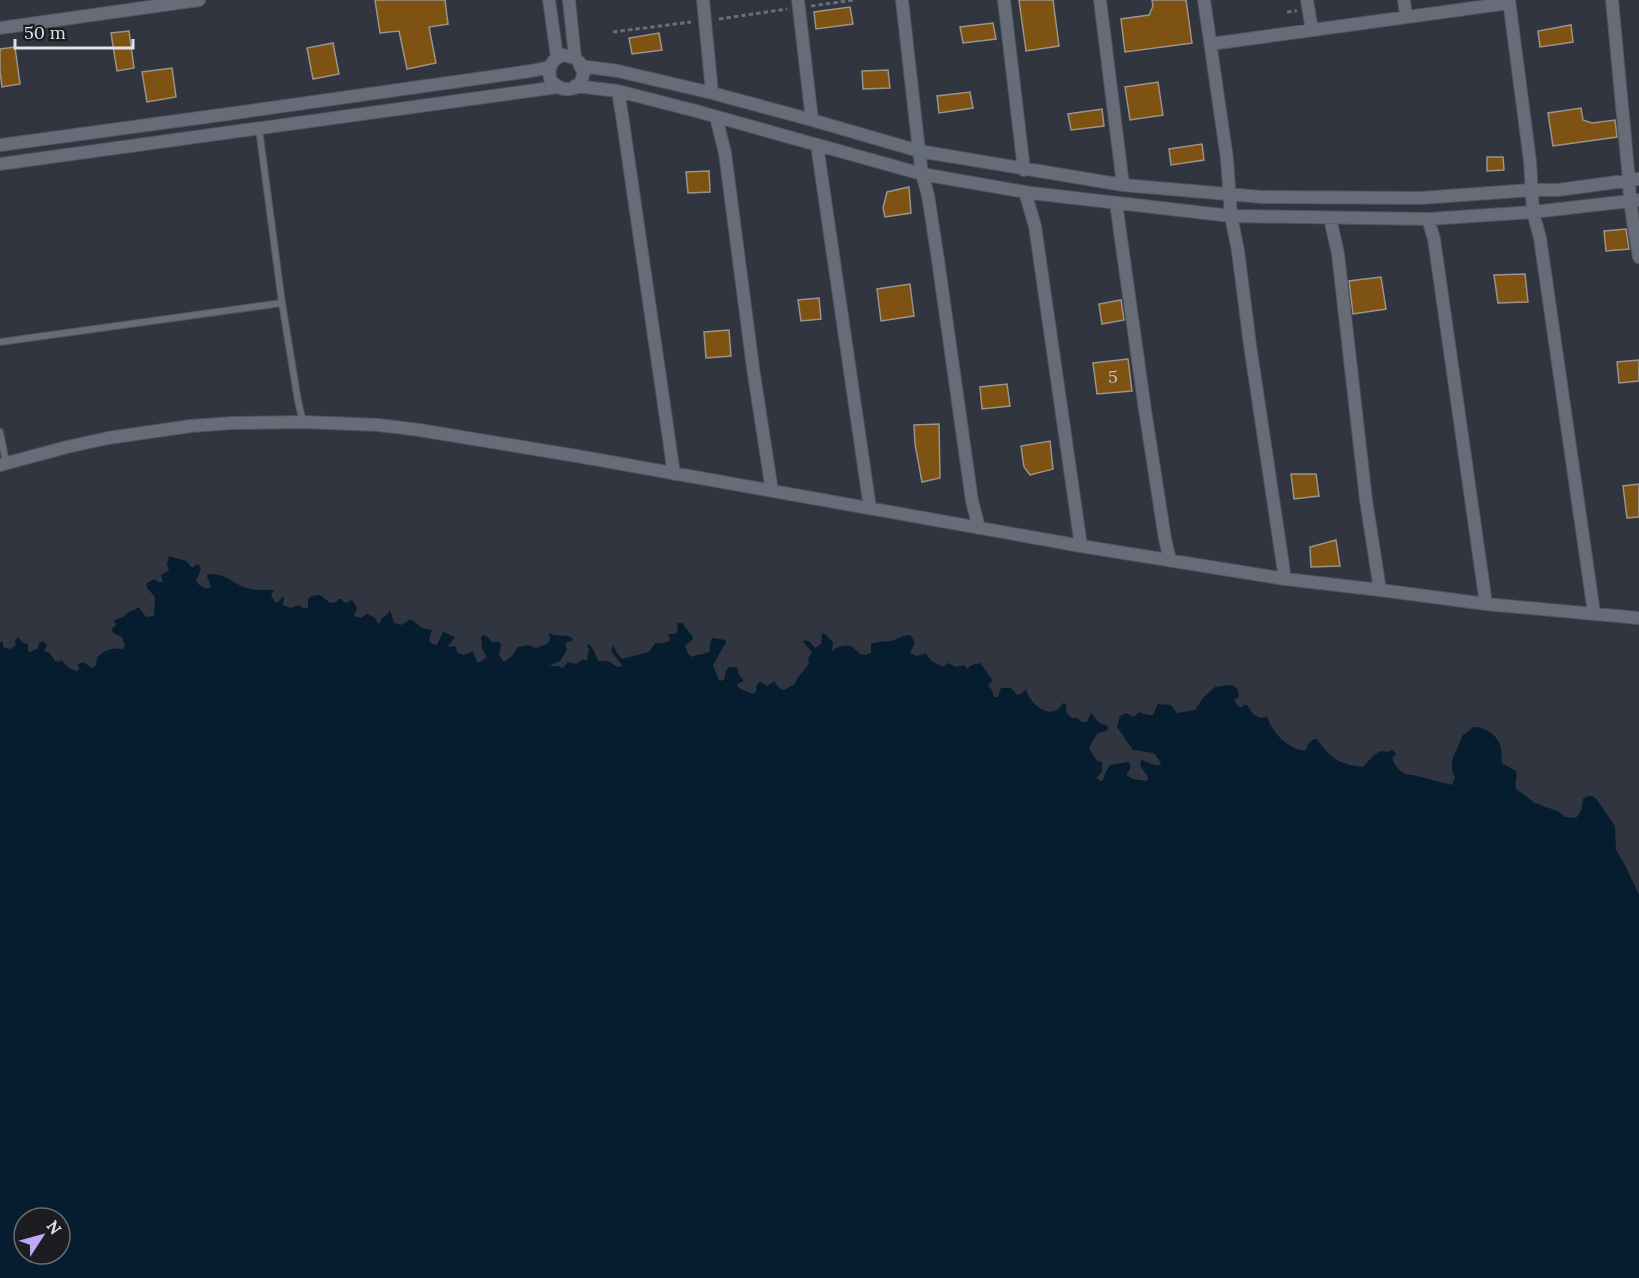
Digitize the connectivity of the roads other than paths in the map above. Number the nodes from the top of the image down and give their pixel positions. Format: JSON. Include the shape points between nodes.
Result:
{"nodes":[{"id":1,"x":199,"y":0,"type":"edge"},
{"id":2,"x":549,"y":0,"type":"edge"},
{"id":3,"x":568,"y":0,"type":"edge"},
{"id":4,"x":703,"y":0,"type":"edge"},
{"id":5,"x":902,"y":0,"type":"edge"},
{"id":6,"x":1004,"y":0,"type":"edge"},
{"id":7,"x":1100,"y":0,"type":"edge"},
{"id":8,"x":1204,"y":0,"type":"edge"},
{"id":9,"x":1307,"y":0,"type":"edge"},
{"id":10,"x":1404,"y":0,"type":"edge"},
{"id":11,"x":1612,"y":0,"type":"edge"},
{"id":12,"x":1509,"y":2,"type":"edge"},
{"id":13,"x":799,"y":4,"type":"edge"},
{"id":14,"x":1406,"y":16,"type":"junction"},
{"id":15,"x":0,"y":28,"type":"edge"},
{"id":16,"x":1312,"y":30,"type":"junction"},
{"id":17,"x":1211,"y":44,"type":"junction"},
{"id":18,"x":554,"y":62,"type":"junction"},
{"id":19,"x":577,"y":62,"type":"junction"},
{"id":20,"x":575,"y":86,"type":"junction"},
{"id":21,"x":558,"y":87,"type":"junction"},
{"id":22,"x":618,"y":92,"type":"junction"},
{"id":23,"x":712,"y":93,"type":"junction"},
{"id":24,"x":717,"y":117,"type":"junction"},
{"id":25,"x":812,"y":120,"type":"junction"},
{"id":26,"x":259,"y":129,"type":"junction"},
{"id":27,"x":0,"y":145,"type":"edge"},
{"id":28,"x":817,"y":145,"type":"junction"},
{"id":29,"x":919,"y":152,"type":"junction"},
{"id":30,"x":0,"y":164,"type":"edge"},
{"id":31,"x":1023,"y":170,"type":"junction"},
{"id":32,"x":922,"y":174,"type":"junction"},
{"id":33,"x":1634,"y":179,"type":"edge"},
{"id":34,"x":1122,"y":185,"type":"junction"},
{"id":35,"x":1531,"y":190,"type":"junction"},
{"id":36,"x":1025,"y":192,"type":"junction"},
{"id":37,"x":1228,"y":195,"type":"junction"},
{"id":38,"x":1634,"y":201,"type":"edge"},
{"id":39,"x":1116,"y":203,"type":"junction"},
{"id":40,"x":1533,"y":212,"type":"junction"},
{"id":41,"x":1231,"y":216,"type":"junction"},
{"id":42,"x":1330,"y":218,"type":"junction"},
{"id":43,"x":1428,"y":219,"type":"junction"},
{"id":44,"x":1639,"y":257,"type":"edge"},
{"id":45,"x":282,"y":303,"type":"junction"},
{"id":46,"x":0,"y":342,"type":"edge"},
{"id":47,"x":303,"y":422,"type":"junction"},
{"id":48,"x":0,"y":432,"type":"edge"},
{"id":49,"x":3,"y":464,"type":"edge"},
{"id":50,"x":674,"y":474,"type":"junction"},
{"id":51,"x":772,"y":491,"type":"junction"},
{"id":52,"x":870,"y":508,"type":"junction"},
{"id":53,"x":979,"y":528,"type":"junction"},
{"id":54,"x":1081,"y":546,"type":"junction"},
{"id":55,"x":1170,"y":560,"type":"junction"},
{"id":56,"x":1285,"y":579,"type":"junction"},
{"id":57,"x":1380,"y":590,"type":"junction"},
{"id":58,"x":1486,"y":604,"type":"junction"},
{"id":59,"x":1594,"y":613,"type":"junction"},
{"id":60,"x":1639,"y":618,"type":"edge"}],
"edges":[{"from":1,"to":15,"type":"street"},
{"from":2,"to":18,"type":"street"},
{"from":3,"to":19,"type":"street"},
{"from":4,"to":23,"type":"street"},
{"from":5,"to":29,"type":"street"},
{"from":6,"to":31,"type":"street"},
{"from":7,"to":34,"type":"street"},
{"from":8,"to":17,"type":"street"},
{"from":9,"to":16,"type":"street"},
{"from":10,"to":14,"type":"street"},
{"from":11,"to":33,"type":"street"},
{"from":12,"to":14,"type":"street"},
{"from":12,"to":35,"type":"street"},
{"from":13,"to":25,"type":"street"},
{"from":14,"to":16,"type":"street"},
{"from":16,"to":17,"type":"street"},
{"from":17,"to":37,"type":"street","via":[[1227,159]]},
{"from":18,"to":19,"type":"street","via":[[569,55]]},
{"from":18,"to":21,"type":"street","via":[[550,79]]},
{"from":18,"to":27,"type":"street","via":[[531,71]]},
{"from":19,"to":20,"type":"street","via":[[584,72],[580,84]]},
{"from":19,"to":23,"type":"street"},
{"from":20,"to":21,"type":"street","via":[[569,90]]},
{"from":20,"to":22,"type":"street"},
{"from":21,"to":26,"type":"street"},
{"from":22,"to":24,"type":"street"},
{"from":22,"to":50,"type":"street"},
{"from":23,"to":25,"type":"street"},
{"from":24,"to":28,"type":"street"},
{"from":24,"to":51,"type":"street"},
{"from":25,"to":29,"type":"street"},
{"from":26,"to":30,"type":"street"},
{"from":26,"to":45,"type":"lane"},
{"from":28,"to":32,"type":"street"},
{"from":28,"to":52,"type":"street"},
{"from":29,"to":31,"type":"street"},
{"from":29,"to":32,"type":"street"},
{"from":31,"to":34,"type":"street"},
{"from":32,"to":36,"type":"street"},
{"from":32,"to":53,"type":"street"},
{"from":33,"to":35,"type":"street"},
{"from":33,"to":38,"type":"street"},
{"from":34,"to":37,"type":"street"},
{"from":35,"to":37,"type":"street","via":[[1421,198]]},
{"from":35,"to":40,"type":"street"},
{"from":36,"to":39,"type":"street"},
{"from":36,"to":54,"type":"street","via":[[1035,226]]},
{"from":37,"to":41,"type":"street"},
{"from":38,"to":40,"type":"street"},
{"from":38,"to":44,"type":"street"},
{"from":39,"to":41,"type":"street"},
{"from":39,"to":55,"type":"street","via":[[1144,410]]},
{"from":40,"to":43,"type":"street"},
{"from":40,"to":59,"type":"street","via":[[1540,238]]},
{"from":41,"to":42,"type":"street"},
{"from":41,"to":56,"type":"street"},
{"from":42,"to":43,"type":"street"},
{"from":42,"to":57,"type":"street","via":[[1338,254]]},
{"from":43,"to":58,"type":"street"},
{"from":45,"to":46,"type":"lane"},
{"from":45,"to":47,"type":"lane"},
{"from":47,"to":49,"type":"street","via":[[232,423],[108,438]]},
{"from":47,"to":50,"type":"street","via":[[419,430]]},
{"from":48,"to":49,"type":"lane"},
{"from":50,"to":51,"type":"street"},
{"from":51,"to":52,"type":"street"},
{"from":52,"to":53,"type":"street"},
{"from":53,"to":54,"type":"street"},
{"from":54,"to":55,"type":"street"},
{"from":55,"to":56,"type":"street"},
{"from":56,"to":57,"type":"street"},
{"from":57,"to":58,"type":"street"},
{"from":58,"to":59,"type":"street"},
{"from":59,"to":60,"type":"street"}]}
